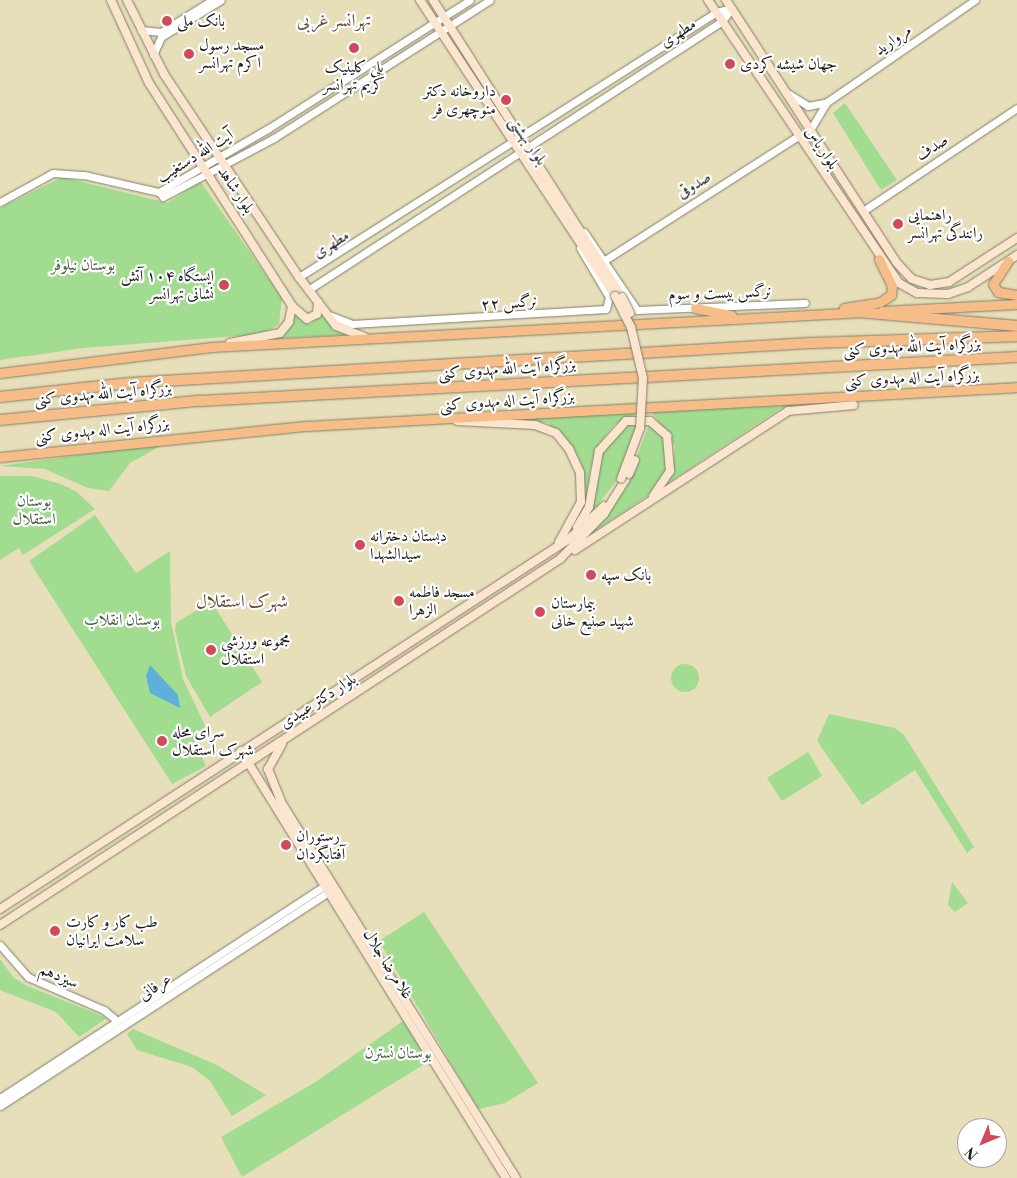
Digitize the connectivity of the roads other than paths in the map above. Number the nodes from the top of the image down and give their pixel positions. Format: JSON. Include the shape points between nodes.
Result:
{"nodes":[{"id":1,"x":111,"y":0,"type":"edge"},
{"id":2,"x":127,"y":0,"type":"edge"},
{"id":3,"x":212,"y":0,"type":"edge"},
{"id":4,"x":221,"y":0,"type":"edge"},
{"id":5,"x":420,"y":0,"type":"edge"},
{"id":6,"x":433,"y":0,"type":"edge"},
{"id":7,"x":470,"y":0,"type":"edge"},
{"id":8,"x":490,"y":0,"type":"edge"},
{"id":9,"x":708,"y":0,"type":"edge"},
{"id":10,"x":726,"y":0,"type":"edge"},
{"id":11,"x":975,"y":0,"type":"edge"},
{"id":12,"x":732,"y":8,"type":"junction"},
{"id":13,"x":716,"y":12,"type":"junction"},
{"id":14,"x":444,"y":17,"type":"junction"},
{"id":15,"x":722,"y":21,"type":"junction"},
{"id":16,"x":435,"y":22,"type":"junction"},
{"id":17,"x":450,"y":26,"type":"junction"},
{"id":18,"x":141,"y":30,"type":"junction"},
{"id":19,"x":441,"y":31,"type":"junction"},
{"id":20,"x":153,"y":56,"type":"junction"},
{"id":21,"x":789,"y":94,"type":"junction"},
{"id":22,"x":827,"y":102,"type":"junction"},
{"id":23,"x":1017,"y":108,"type":"edge"},
{"id":24,"x":810,"y":130,"type":"junction"},
{"id":25,"x":798,"y":136,"type":"junction"},
{"id":26,"x":521,"y":138,"type":"junction"},
{"id":27,"x":513,"y":143,"type":"junction"},
{"id":28,"x":528,"y":147,"type":"junction"},
{"id":29,"x":519,"y":153,"type":"junction"},
{"id":30,"x":222,"y":160,"type":"junction"},
{"id":31,"x":205,"y":169,"type":"junction"},
{"id":32,"x":0,"y":202,"type":"edge"},
{"id":33,"x":863,"y":211,"type":"junction"},
{"id":34,"x":571,"y":214,"type":"junction"},
{"id":35,"x":573,"y":231,"type":"junction"},
{"id":36,"x":1017,"y":238,"type":"edge"},
{"id":37,"x":1017,"y":255,"type":"edge"},
{"id":38,"x":879,"y":259,"type":"junction"},
{"id":39,"x":605,"y":260,"type":"junction"},
{"id":40,"x":1008,"y":261,"type":"junction"},
{"id":41,"x":896,"y":262,"type":"junction"},
{"id":42,"x":316,"y":270,"type":"junction"},
{"id":43,"x":886,"y":270,"type":"junction"},
{"id":44,"x":299,"y":278,"type":"junction"},
{"id":45,"x":323,"y":280,"type":"junction"},
{"id":46,"x":308,"y":290,"type":"junction"},
{"id":47,"x":1017,"y":295,"type":"edge"},
{"id":48,"x":619,"y":296,"type":"junction"},
{"id":49,"x":318,"y":302,"type":"junction"},
{"id":50,"x":805,"y":303,"type":"dead end"},
{"id":51,"x":1017,"y":304,"type":"edge"},
{"id":52,"x":292,"y":306,"type":"junction"},
{"id":53,"x":695,"y":308,"type":"junction"},
{"id":54,"x":326,"y":312,"type":"junction"},
{"id":55,"x":858,"y":312,"type":"junction"},
{"id":56,"x":818,"y":314,"type":"junction"},
{"id":57,"x":746,"y":318,"type":"junction"},
{"id":58,"x":1017,"y":326,"type":"edge"},
{"id":59,"x":1017,"y":336,"type":"edge"},
{"id":60,"x":364,"y":337,"type":"junction"},
{"id":61,"x":211,"y":347,"type":"junction"},
{"id":62,"x":1017,"y":357,"type":"edge"},
{"id":63,"x":0,"y":373,"type":"edge"},
{"id":64,"x":1017,"y":387,"type":"edge"},
{"id":65,"x":847,"y":396,"type":"junction"},
{"id":66,"x":0,"y":397,"type":"edge"},
{"id":67,"x":812,"y":398,"type":"junction"},
{"id":68,"x":854,"y":405,"type":"dead end"},
{"id":69,"x":832,"y":406,"type":"junction"},
{"id":70,"x":0,"y":420,"type":"edge"},
{"id":71,"x":453,"y":421,"type":"junction"},
{"id":72,"x":0,"y":458,"type":"edge"},
{"id":73,"x":641,"y":508,"type":"junction"},
{"id":74,"x":569,"y":539,"type":"junction"},
{"id":75,"x":556,"y":546,"type":"junction"},
{"id":76,"x":560,"y":559,"type":"junction"},
{"id":77,"x":290,"y":735,"type":"junction"},
{"id":78,"x":241,"y":751,"type":"junction"},
{"id":79,"x":249,"y":763,"type":"junction"},
{"id":80,"x":332,"y":885,"type":"junction"},
{"id":81,"x":324,"y":890,"type":"junction"},
{"id":82,"x":0,"y":909,"type":"edge"},
{"id":83,"x":0,"y":913,"type":"edge"},
{"id":84,"x":3,"y":924,"type":"edge"},
{"id":85,"x":0,"y":946,"type":"edge"},
{"id":86,"x":117,"y":1021,"type":"junction"},
{"id":87,"x":0,"y":1098,"type":"edge"},
{"id":88,"x":0,"y":1106,"type":"edge"},
{"id":89,"x":506,"y":1178,"type":"edge"},
{"id":90,"x":516,"y":1178,"type":"edge"}],
"edges":[{"from":1,"to":31,"type":"main road","name":"بلوار شاهد","via":[[149,83]]},
{"from":2,"to":18,"type":"main road","name":"بلوار شاهد"},
{"from":3,"to":18,"type":"street","via":[[160,32]]},
{"from":4,"to":20,"type":"street","via":[[161,37]]},
{"from":5,"to":16,"type":"main road","name":"بلوار بهشتی"},
{"from":6,"to":14,"type":"main road","name":"بلوار بهشتی"},
{"from":7,"to":14,"type":"street","name":"آیت الله دستغیب"},
{"from":8,"to":17,"type":"street","name":"آیت الله دستغیب"},
{"from":9,"to":13,"type":"main road","name":"بلوار یاس"},
{"from":10,"to":12,"type":"main road","name":"بلوار یاس"},
{"from":11,"to":22,"type":"street","name":"مروارید"},
{"from":12,"to":13,"type":"street","name":"مطهری"},
{"from":12,"to":15,"type":"street","name":"مطهری"},
{"from":12,"to":21,"type":"main road","name":"بلوار یاس"},
{"from":13,"to":15,"type":"main road","name":"بلوار یاس"},
{"from":13,"to":26,"type":"street","name":"مطهری"},
{"from":14,"to":16,"type":"street","name":"آیت الله دستغیب"},
{"from":14,"to":17,"type":"main road","name":"بلوار بهشتی"},
{"from":15,"to":25,"type":"main road","name":"بلوار یاس"},
{"from":15,"to":28,"type":"street","name":"مطهری"},
{"from":16,"to":19,"type":"main road","name":"بلوار بهشتی"},
{"from":16,"to":30,"type":"street","name":"آیت الله دستغیب"},
{"from":17,"to":19,"type":"street","name":"آیت الله دستغیب"},
{"from":17,"to":26,"type":"main road","name":"بلوار بهشتی"},
{"from":18,"to":20,"type":"main road","name":"بلوار شاهد"},
{"from":19,"to":27,"type":"main road","name":"بلوار بهشتی"},
{"from":19,"to":30,"type":"street","name":"آیت الله دستغیب","via":[[274,138]]},
{"from":20,"to":30,"type":"main road","name":"بلوار شاهد"},
{"from":21,"to":22,"type":"street","via":[[808,106]]},
{"from":21,"to":24,"type":"main road","name":"بلوار یاس"},
{"from":22,"to":24,"type":"street"},
{"from":23,"to":33,"type":"street","name":"صدف"},
{"from":24,"to":33,"type":"main road","name":"بلوار یاس"},
{"from":25,"to":38,"type":"main road","name":"بلوار یاس"},
{"from":25,"to":39,"type":"street","name":"صدوقی"},
{"from":26,"to":27,"type":"street","name":"مطهری"},
{"from":26,"to":28,"type":"main road","name":"بلوار بهشتی"},
{"from":27,"to":29,"type":"main road","name":"بلوار بهشتی"},
{"from":27,"to":42,"type":"street","name":"مطهری"},
{"from":28,"to":29,"type":"street","name":"مطهری"},
{"from":28,"to":34,"type":"main road","name":"بلوار بهشتی"},
{"from":29,"to":35,"type":"main road","name":"بلوار بهشتی"},
{"from":29,"to":45,"type":"street","name":"مطهری"},
{"from":30,"to":31,"type":"street","name":"آیت الله دستغیب"},
{"from":30,"to":44,"type":"main road","name":"بلوار شاهد"},
{"from":31,"to":32,"type":"street","name":"آیت الله دستغیب","via":[[159,192],[60,173]]},
{"from":31,"to":52,"type":"main road","name":"بلوار شاهد"},
{"from":33,"to":41,"type":"main road","name":"بلوار یاس"},
{"from":34,"to":39,"type":"street"},
{"from":34,"to":48,"type":"main road","name":"بلوار بهشتی"},
{"from":35,"to":48,"type":"main road","name":"بلوار بهشتی"},
{"from":35,"to":54,"type":"street","name":"نرگس ۲۲","via":[[609,298],[606,309],[352,324]]},
{"from":36,"to":41,"type":"main road","name":"بلوار یاس","via":[[958,277],[930,285],[912,279]]},
{"from":37,"to":40,"type":"main road"},
{"from":38,"to":43,"type":"main road","name":"بلوار یاس"},
{"from":38,"to":56,"type":"main road","via":[[892,286],[889,298]]},
{"from":39,"to":53,"type":"street","name":"نرگس بیست و سوم","via":[[637,310]]},
{"from":40,"to":43,"type":"main road","name":"بلوار یاس","via":[[961,290],[927,295],[900,283]]},
{"from":40,"to":47,"type":"main road","via":[[993,284],[998,292]]},
{"from":41,"to":43,"type":"main road","via":[[894,270]]},
{"from":42,"to":44,"type":"street","name":"مطهری"},
{"from":42,"to":45,"type":"street"},
{"from":44,"to":46,"type":"main road","name":"بلوار شاهد"},
{"from":45,"to":46,"type":"street","name":"مطهری"},
{"from":46,"to":49,"type":"main road","name":"بلوار شاهد"},
{"from":48,"to":74,"type":"main road","name":"بلوار دکتر عبیدی","bridge":true,"via":[[631,327],[643,378],[640,428],[621,479],[600,510]]},
{"from":48,"to":76,"type":"main road","name":"بلوار دکتر عبیدی","bridge":true,"via":[[641,341],[648,378],[645,427],[629,474],[604,514]]},
{"from":49,"to":52,"type":"main road","via":[[319,310],[311,319],[303,318]]},
{"from":49,"to":54,"type":"main road","name":"بلوار شاهد"},
{"from":50,"to":53,"type":"street","name":"نرگس بیست و سوم"},
{"from":51,"to":55,"type":"main road"},
{"from":52,"to":61,"type":"main road","via":[[289,322],[280,333]]},
{"from":53,"to":57,"type":"main road"},
{"from":54,"to":60,"type":"main road","name":"بلوار شاهد","via":[[340,330]]},
{"from":55,"to":56,"type":"main road"},
{"from":55,"to":58,"type":"highway"},
{"from":56,"to":57,"type":"main road"},
{"from":57,"to":60,"type":"main road"},
{"from":59,"to":66,"type":"highway","via":[[810,343],[129,383]]},
{"from":60,"to":61,"type":"main road"},
{"from":61,"to":63,"type":"main road"},
{"from":62,"to":70,"type":"highway","name":"بزرگراه آیت الله مهدوی کنی","via":[[200,401]]},
{"from":64,"to":65,"type":"main road","name":"بزرگراه آیت اله مهدوی کنی"},
{"from":65,"to":67,"type":"main road","name":"بزرگراه آیت اله مهدوی کنی"},
{"from":65,"to":69,"type":"main road"},
{"from":67,"to":69,"type":"main road"},
{"from":67,"to":71,"type":"main road","name":"بزرگراه آیت اله مهدوی کنی"},
{"from":68,"to":69,"type":"main road"},
{"from":69,"to":73,"type":"main road","via":[[788,411]]},
{"from":71,"to":72,"type":"main road","name":"بزرگراه آیت اله مهدوی کنی","via":[[207,434]]},
{"from":71,"to":75,"type":"main road","via":[[535,425],[556,433],[569,449],[580,473],[581,502],[575,520]]},
{"from":73,"to":74,"type":"main road","via":[[664,482],[672,460],[667,436],[659,425],[638,419],[618,427],[599,451],[589,507]]},
{"from":73,"to":76,"type":"main road"},
{"from":74,"to":75,"type":"main road","name":"بلوار دکتر عبیدی"},
{"from":75,"to":78,"type":"main road","name":"بلوار دکتر عبیدی"},
{"from":76,"to":77,"type":"main road","name":"بلوار دکتر عبیدی"},
{"from":77,"to":79,"type":"main road","name":"بلوار دکتر عبیدی"},
{"from":77,"to":80,"type":"main road","name":"غلامرضا جلال","via":[[268,769],[281,802]]},
{"from":78,"to":79,"type":"main road","name":"غلامرضا جلال"},
{"from":78,"to":82,"type":"main road","name":"بلوار دکتر عبیدی"},
{"from":79,"to":81,"type":"main road","name":"غلامرضا جلال"},
{"from":79,"to":84,"type":"main road","name":"بلوار دکتر عبیدی"},
{"from":80,"to":81,"type":"street"},
{"from":80,"to":90,"type":"main road","name":"غلامرضا جلال"},
{"from":81,"to":86,"type":"street","name":"عرفانی"},
{"from":81,"to":88,"type":"street","name":"عرفانی"},
{"from":81,"to":89,"type":"main road","name":"غلامرضا جلال"},
{"from":83,"to":84,"type":"main road"},
{"from":85,"to":86,"type":"street","name":"سیزدهم","via":[[28,978],[104,1010]]},
{"from":86,"to":87,"type":"street","name":"عرفانی"}]}
